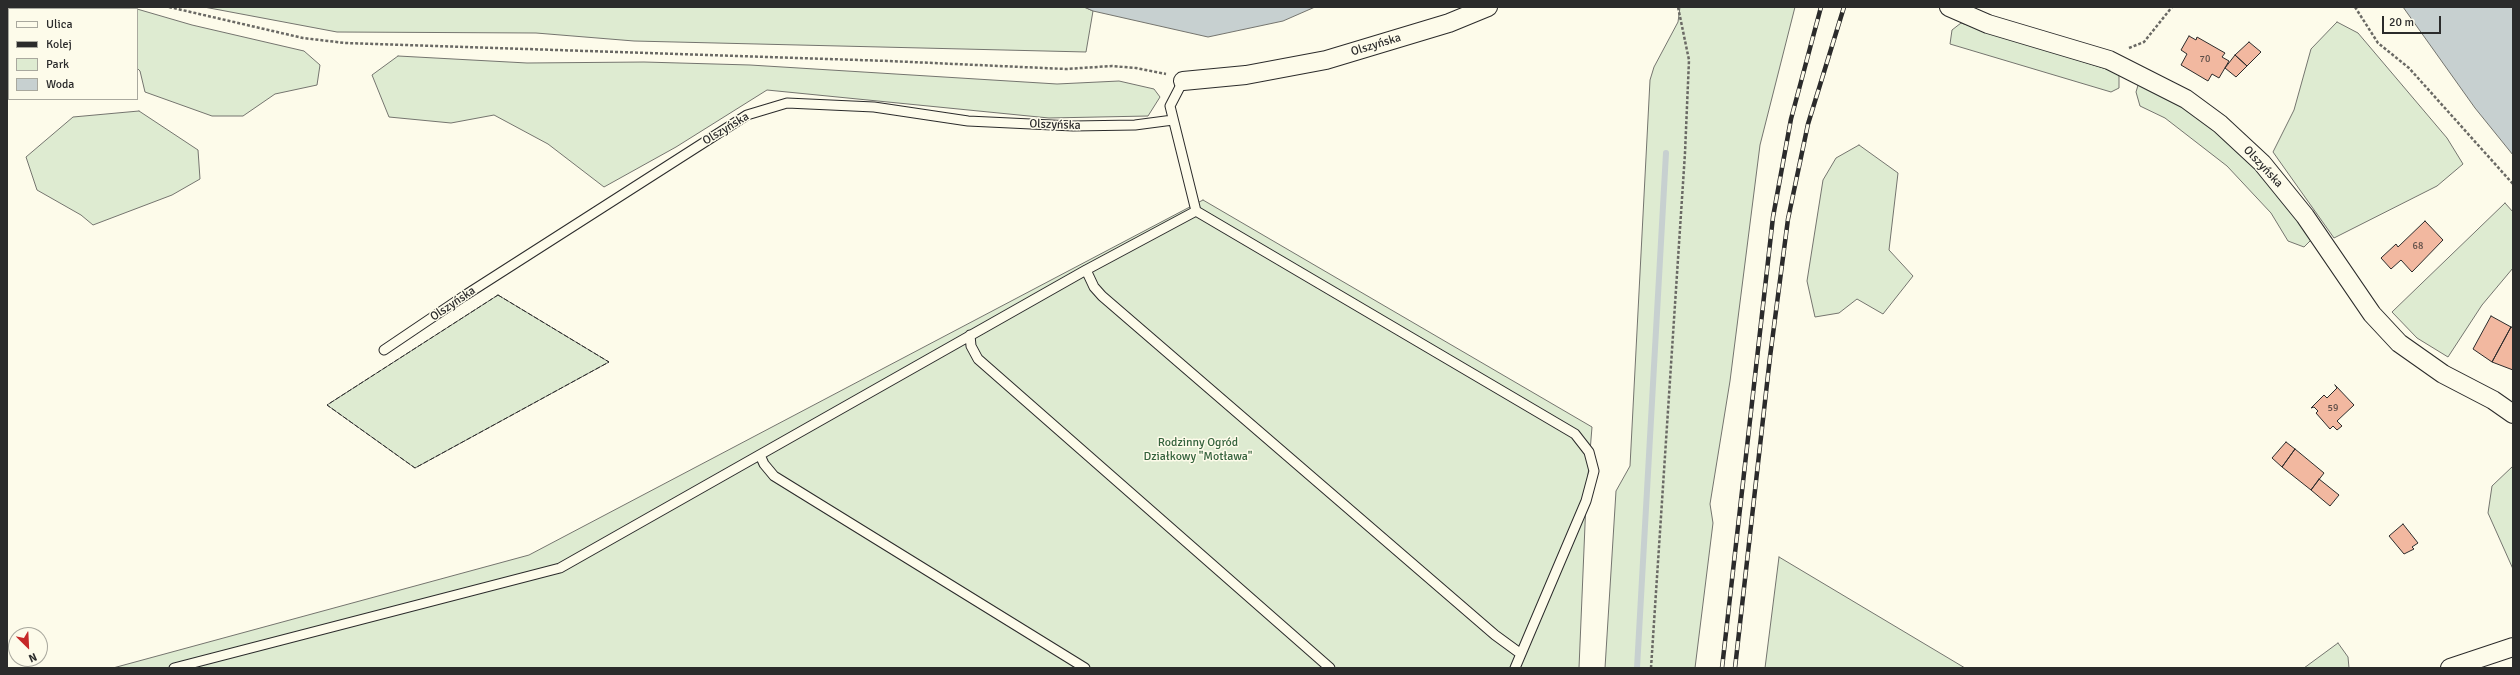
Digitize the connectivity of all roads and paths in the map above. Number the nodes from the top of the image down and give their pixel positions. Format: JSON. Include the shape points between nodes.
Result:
{"nodes":[{"id":1,"x":169,"y":7,"type":"edge"},
{"id":2,"x":1488,"y":7,"type":"edge"},
{"id":3,"x":1678,"y":7,"type":"edge"},
{"id":4,"x":1949,"y":7,"type":"edge"},
{"id":5,"x":2172,"y":7,"type":"edge"},
{"id":6,"x":2355,"y":7,"type":"edge"},
{"id":7,"x":2122,"y":49,"type":"dead end"},
{"id":8,"x":1183,"y":81,"type":"junction"},
{"id":9,"x":1173,"y":120,"type":"junction"},
{"id":10,"x":2513,"y":184,"type":"edge"},
{"id":11,"x":1195,"y":208,"type":"junction"},
{"id":12,"x":1086,"y":270,"type":"junction"},
{"id":13,"x":970,"y":335,"type":"junction"},
{"id":14,"x":384,"y":350,"type":"dead end"},
{"id":15,"x":2513,"y":414,"type":"edge"},
{"id":16,"x":760,"y":455,"type":"junction"},
{"id":17,"x":2513,"y":647,"type":"edge"},
{"id":18,"x":1521,"y":654,"type":"junction"},
{"id":19,"x":174,"y":668,"type":"edge"},
{"id":20,"x":1085,"y":668,"type":"edge"},
{"id":21,"x":1330,"y":668,"type":"edge"},
{"id":22,"x":1515,"y":668,"type":"edge"},
{"id":23,"x":1651,"y":668,"type":"edge"},
{"id":24,"x":2450,"y":668,"type":"edge"}],
"edges":[{"from":1,"to":8,"type":"path","via":[[303,38],[345,43],[1050,69],[1112,66],[1166,74]]},
{"from":2,"to":8,"type":"street","name":"Olszyńska","via":[[1449,23],[1326,60],[1246,75]]},
{"from":3,"to":23,"type":"path","via":[[1689,60]]},
{"from":4,"to":15,"type":"street","name":"Olszyńska","via":[[1996,27],[2109,60],[2186,99],[2220,124],[2262,164],[2305,216],[2372,314],[2399,343],[2443,374],[2493,400]]},
{"from":5,"to":7,"type":"path","via":[[2144,42],[2136,47]]},
{"from":6,"to":10,"type":"path","via":[[2378,43],[2409,68]]},
{"from":8,"to":9,"type":"lane","via":[[1170,106]]},
{"from":9,"to":11,"type":"lane"},
{"from":9,"to":14,"type":"lane","name":"Olszyńska","via":[[1135,125],[1073,126],[968,121],[874,107],[787,103],[747,114]]},
{"from":11,"to":12,"type":"lane"},
{"from":11,"to":18,"type":"lane","via":[[1575,434],[1590,452],[1594,471],[1586,501]]},
{"from":12,"to":13,"type":"lane"},
{"from":12,"to":18,"type":"lane","via":[[1102,296],[1495,635]]},
{"from":13,"to":16,"type":"lane"},
{"from":13,"to":21,"type":"lane","via":[[971,346],[978,359]]},
{"from":16,"to":19,"type":"lane","via":[[560,568]]},
{"from":16,"to":20,"type":"lane","via":[[774,476]]},
{"from":17,"to":24,"type":"street"},
{"from":18,"to":22,"type":"lane"}]}
